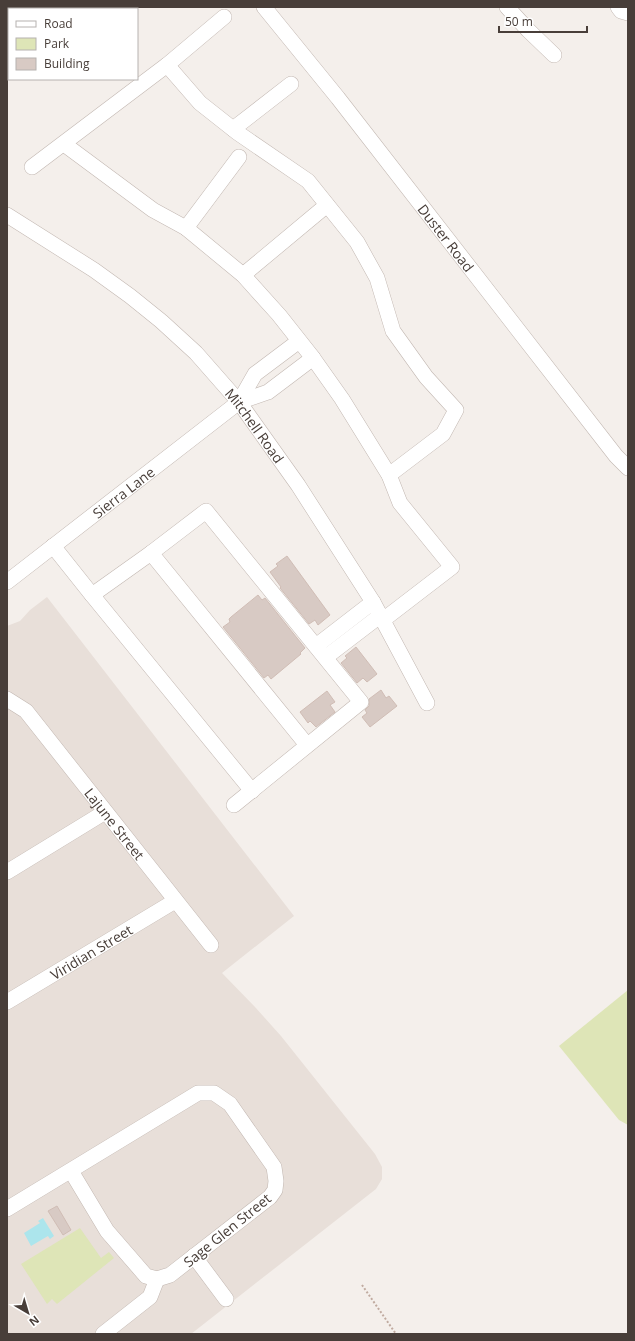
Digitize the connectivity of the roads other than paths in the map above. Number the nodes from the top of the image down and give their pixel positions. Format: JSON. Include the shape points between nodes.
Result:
{"nodes":[{"id":1,"x":264,"y":7,"type":"edge"},
{"id":2,"x":507,"y":7,"type":"edge"},
{"id":3,"x":618,"y":7,"type":"edge"},
{"id":4,"x":628,"y":13,"type":"edge"},
{"id":5,"x":224,"y":17,"type":"dead end"},
{"id":6,"x":554,"y":55,"type":"dead end"},
{"id":7,"x":167,"y":65,"type":"junction"},
{"id":8,"x":291,"y":84,"type":"dead end"},
{"id":9,"x":233,"y":129,"type":"junction"},
{"id":10,"x":64,"y":144,"type":"junction"},
{"id":11,"x":239,"y":157,"type":"dead end"},
{"id":12,"x":32,"y":167,"type":"dead end"},
{"id":13,"x":327,"y":204,"type":"junction"},
{"id":14,"x":7,"y":215,"type":"edge"},
{"id":15,"x":186,"y":228,"type":"junction"},
{"id":16,"x":243,"y":276,"type":"junction"},
{"id":17,"x":299,"y":340,"type":"junction"},
{"id":18,"x":312,"y":358,"type":"junction"},
{"id":19,"x":239,"y":402,"type":"junction"},
{"id":20,"x":628,"y":468,"type":"edge"},
{"id":21,"x":389,"y":475,"type":"junction"},
{"id":22,"x":53,"y":546,"type":"junction"},
{"id":23,"x":151,"y":553,"type":"junction"},
{"id":24,"x":7,"y":582,"type":"edge"},
{"id":25,"x":92,"y":595,"type":"junction"},
{"id":26,"x":373,"y":602,"type":"junction"},
{"id":27,"x":382,"y":618,"type":"junction"},
{"id":28,"x":321,"y":652,"type":"junction"},
{"id":29,"x":12,"y":702,"type":"edge"},
{"id":30,"x":427,"y":703,"type":"dead end"},
{"id":31,"x":307,"y":745,"type":"junction"},
{"id":32,"x":252,"y":791,"type":"junction"},
{"id":33,"x":234,"y":805,"type":"dead end"},
{"id":34,"x":105,"y":812,"type":"junction"},
{"id":35,"x":7,"y":872,"type":"edge"},
{"id":36,"x":175,"y":901,"type":"junction"},
{"id":37,"x":211,"y":945,"type":"dead end"},
{"id":38,"x":7,"y":1002,"type":"edge"},
{"id":39,"x":71,"y":1171,"type":"junction"},
{"id":40,"x":7,"y":1209,"type":"edge"},
{"id":41,"x":194,"y":1256,"type":"junction"},
{"id":42,"x":157,"y":1279,"type":"junction"},
{"id":43,"x":226,"y":1299,"type":"dead end"},
{"id":44,"x":103,"y":1334,"type":"edge"}],
"edges":[{"from":1,"to":20,"type":"street","name":"Duster Road","via":[[338,98],[611,450]]},
{"from":2,"to":6,"type":"street"},
{"from":3,"to":4,"type":"street"},
{"from":5,"to":7,"type":"street"},
{"from":7,"to":9,"type":"street","via":[[200,104]]},
{"from":7,"to":10,"type":"street"},
{"from":8,"to":9,"type":"street"},
{"from":9,"to":13,"type":"street","via":[[308,181]]},
{"from":10,"to":12,"type":"street"},
{"from":10,"to":15,"type":"street","via":[[153,210]]},
{"from":11,"to":15,"type":"street"},
{"from":13,"to":16,"type":"street"},
{"from":13,"to":21,"type":"street","via":[[357,242],[377,278],[393,331],[426,377],[456,410],[443,434]]},
{"from":14,"to":19,"type":"street","name":"Mitchell Road","via":[[94,270],[155,316],[196,353]]},
{"from":15,"to":16,"type":"street"},
{"from":16,"to":17,"type":"street"},
{"from":17,"to":18,"type":"street"},
{"from":17,"to":19,"type":"street","via":[[255,374]]},
{"from":18,"to":19,"type":"street","via":[[268,392]]},
{"from":18,"to":21,"type":"street","via":[[342,399]]},
{"from":19,"to":22,"type":"street","name":"Sierra Lane"},
{"from":19,"to":26,"type":"street","name":"Mitchell Road","via":[[298,485]]},
{"from":21,"to":27,"type":"street","via":[[400,503],[452,567]]},
{"from":22,"to":24,"type":"street","name":"Sierra Lane"},
{"from":22,"to":25,"type":"street"},
{"from":23,"to":25,"type":"street"},
{"from":23,"to":28,"type":"street","via":[[206,511]]},
{"from":23,"to":31,"type":"street"},
{"from":25,"to":32,"type":"street"},
{"from":26,"to":27,"type":"street","name":"Mitchell Road"},
{"from":26,"to":28,"type":"street"},
{"from":27,"to":28,"type":"street"},
{"from":27,"to":30,"type":"street","name":"Mitchell Road"},
{"from":28,"to":31,"type":"street","via":[[362,702]]},
{"from":29,"to":34,"type":"street","name":"Lajune Street","via":[[26,711]]},
{"from":31,"to":32,"type":"street"},
{"from":32,"to":33,"type":"street"},
{"from":34,"to":35,"type":"street"},
{"from":34,"to":36,"type":"street","name":"Lajune Street"},
{"from":36,"to":37,"type":"street","name":"Lajune Street"},
{"from":36,"to":38,"type":"street","name":"Viridian Street"},
{"from":39,"to":40,"type":"street","name":"Sage Glen Street"},
{"from":39,"to":41,"type":"street","name":"Sage Glen Street","via":[[198,1093],[214,1093],[223,1099],[230,1104],[274,1167],[275,1190],[270,1198]]},
{"from":39,"to":42,"type":"street","via":[[107,1231],[146,1276]]},
{"from":41,"to":42,"type":"street","name":"Sage Glen Street","via":[[170,1275]]},
{"from":41,"to":43,"type":"street"},
{"from":42,"to":44,"type":"street","via":[[150,1297]]}]}
